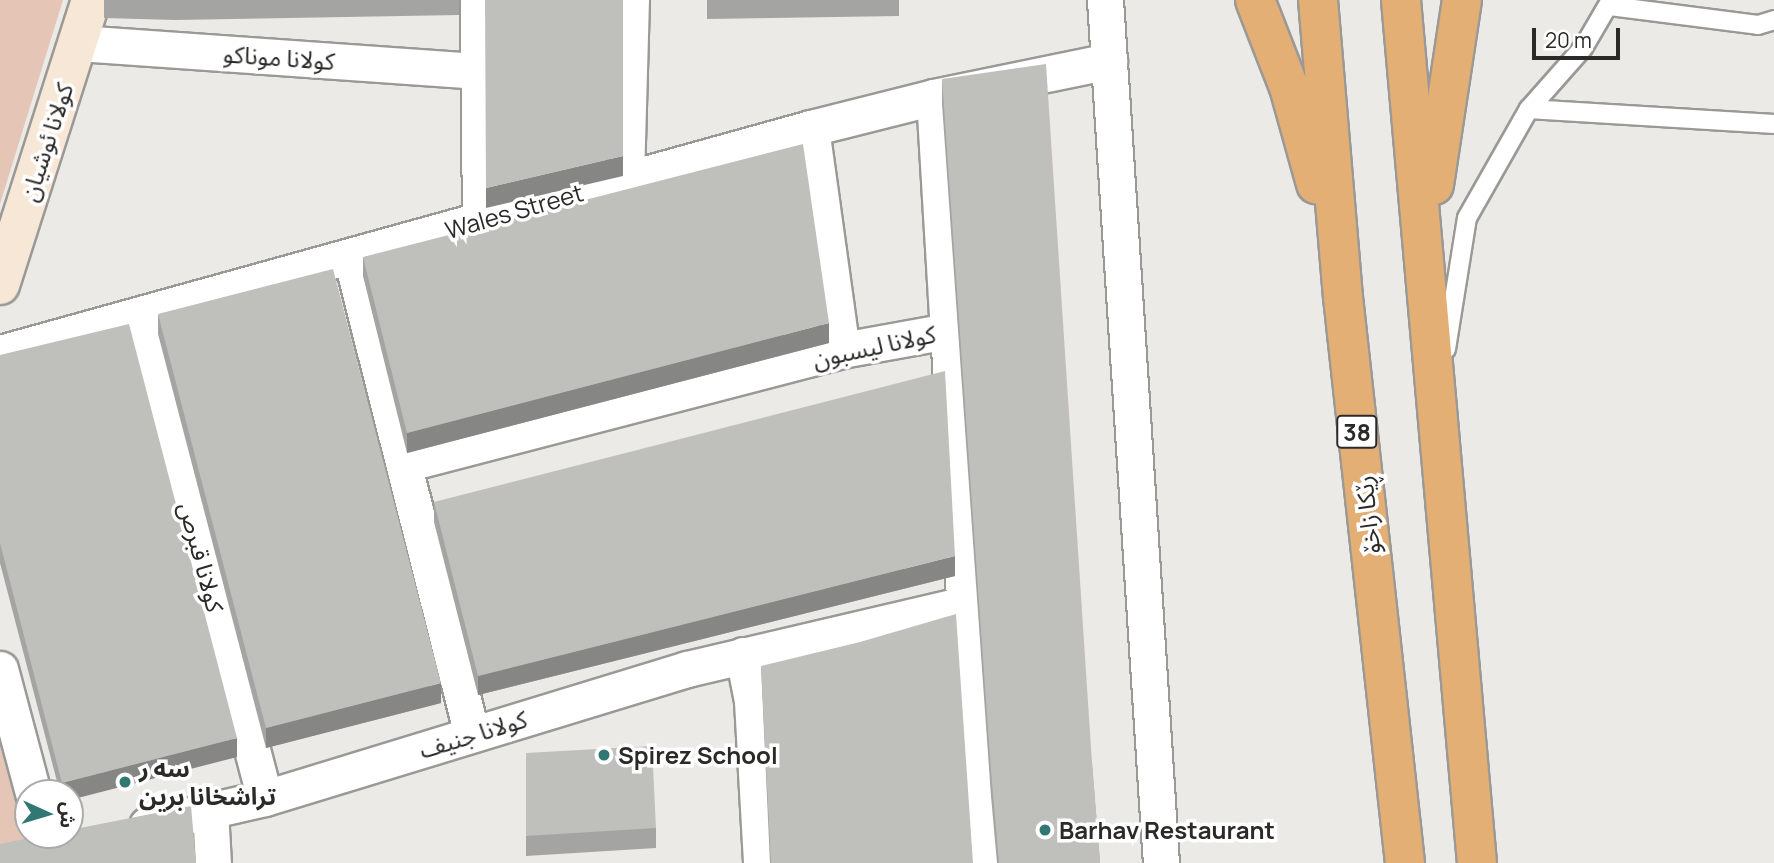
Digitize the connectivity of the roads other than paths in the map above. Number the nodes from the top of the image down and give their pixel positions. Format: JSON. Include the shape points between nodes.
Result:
{"nodes":[{"id":1,"x":91,"y":0,"type":"edge"},
{"id":2,"x":478,"y":0,"type":"edge"},
{"id":3,"x":631,"y":0,"type":"edge"},
{"id":4,"x":1105,"y":0,"type":"edge"},
{"id":5,"x":1255,"y":0,"type":"edge"},
{"id":6,"x":1318,"y":0,"type":"edge"},
{"id":7,"x":1401,"y":0,"type":"edge"},
{"id":8,"x":1462,"y":0,"type":"edge"},
{"id":9,"x":1611,"y":3,"type":"edge"},
{"id":10,"x":1774,"y":20,"type":"edge"},
{"id":11,"x":78,"y":43,"type":"junction"},
{"id":12,"x":1109,"y":61,"type":"junction"},
{"id":13,"x":480,"y":71,"type":"junction"},
{"id":14,"x":934,"y":97,"type":"junction"},
{"id":15,"x":1529,"y":109,"type":"junction"},
{"id":16,"x":1774,"y":124,"type":"edge"},
{"id":17,"x":811,"y":128,"type":"junction"},
{"id":18,"x":626,"y":178,"type":"junction"},
{"id":19,"x":480,"y":222,"type":"junction"},
{"id":20,"x":351,"y":257,"type":"junction"},
{"id":21,"x":0,"y":285,"type":"edge"},
{"id":22,"x":1426,"y":292,"type":"junction"},
{"id":23,"x":1343,"y":298,"type":"junction"},
{"id":24,"x":138,"y":316,"type":"junction"},
{"id":25,"x":948,"y":331,"type":"junction"},
{"id":26,"x":842,"y":350,"type":"junction"},
{"id":27,"x":0,"y":353,"type":"edge"},
{"id":28,"x":1437,"y":400,"type":"junction"},
{"id":29,"x":405,"y":464,"type":"junction"},
{"id":30,"x":965,"y":604,"type":"junction"},
{"id":31,"x":743,"y":655,"type":"junction"},
{"id":32,"x":0,"y":669,"type":"edge"},
{"id":33,"x":472,"y":734,"type":"junction"},
{"id":34,"x":29,"y":779,"type":"edge"},
{"id":35,"x":265,"y":798,"type":"junction"},
{"id":36,"x":210,"y":810,"type":"junction"},
{"id":37,"x":116,"y":833,"type":"edge"},
{"id":38,"x":213,"y":863,"type":"edge"},
{"id":39,"x":761,"y":863,"type":"edge"},
{"id":40,"x":980,"y":863,"type":"edge"},
{"id":41,"x":1161,"y":863,"type":"edge"},
{"id":42,"x":1405,"y":863,"type":"edge"},
{"id":43,"x":1477,"y":863,"type":"edge"}],
"edges":[{"from":1,"to":11,"type":"street","name":"كولانا ئوشيان"},
{"from":2,"to":13,"type":"street"},
{"from":3,"to":18,"type":"street"},
{"from":4,"to":12,"type":"street"},
{"from":5,"to":23,"type":"highway","via":[[1289,88]]},
{"from":6,"to":23,"type":"highway","name":"ڕێکا زاخۆ","number":"38"},
{"from":7,"to":22,"type":"highway"},
{"from":8,"to":22,"type":"highway","via":[[1436,163]]},
{"from":9,"to":10,"type":"lane","via":[[1758,25]]},
{"from":9,"to":15,"type":"lane","via":[[1583,48]]},
{"from":11,"to":13,"type":"street","name":"كولانا موناكو"},
{"from":11,"to":21,"type":"street","name":"كولانا ئوشيان"},
{"from":12,"to":14,"type":"street","name":"Wales Street"},
{"from":12,"to":41,"type":"street"},
{"from":13,"to":19,"type":"street"},
{"from":14,"to":17,"type":"street","name":"Wales Street"},
{"from":14,"to":25,"type":"street"},
{"from":15,"to":16,"type":"lane"},
{"from":15,"to":28,"type":"lane","via":[[1467,218]]},
{"from":17,"to":18,"type":"street","name":"Wales Street"},
{"from":17,"to":26,"type":"street"},
{"from":18,"to":19,"type":"street","name":"Wales Street"},
{"from":19,"to":20,"type":"street","name":"Wales Street"},
{"from":20,"to":24,"type":"street","name":"Wales Street"},
{"from":20,"to":29,"type":"street"},
{"from":22,"to":28,"type":"highway"},
{"from":23,"to":42,"type":"highway","name":"ڕێکا زاخۆ","number":"38"},
{"from":24,"to":27,"type":"street","name":"Wales Street"},
{"from":24,"to":35,"type":"street","name":"كولانا قبرص"},
{"from":25,"to":26,"type":"street","name":"كولانا ليسبون"},
{"from":25,"to":30,"type":"street","name":"كولانا ليسبون"},
{"from":26,"to":29,"type":"street","name":"كولانا ليسبون"},
{"from":28,"to":43,"type":"highway"},
{"from":29,"to":33,"type":"street"},
{"from":30,"to":31,"type":"street","name":"كولانا جنيف"},
{"from":30,"to":40,"type":"street","name":"كولانا ليسبون"},
{"from":31,"to":33,"type":"street","name":"كولانا جنيف"},
{"from":31,"to":39,"type":"street","via":[[752,701]]},
{"from":32,"to":34,"type":"street"},
{"from":33,"to":35,"type":"street","name":"كولانا جنيف"},
{"from":35,"to":36,"type":"street","name":"كولانا جنيف"},
{"from":36,"to":37,"type":"street","name":"كولانا جنيف"},
{"from":36,"to":38,"type":"street"}]}
